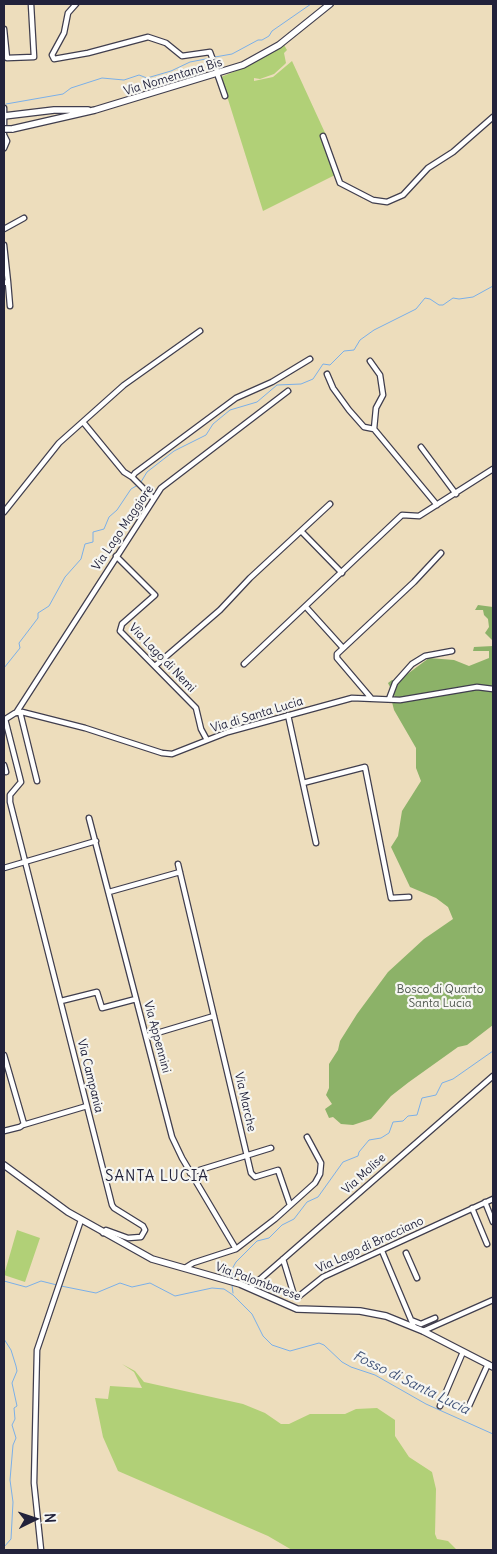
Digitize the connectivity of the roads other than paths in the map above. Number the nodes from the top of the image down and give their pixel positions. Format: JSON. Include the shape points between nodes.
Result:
{"nodes":[{"id":1,"x":31,"y":4,"type":"edge"},
{"id":2,"x":76,"y":4,"type":"edge"},
{"id":3,"x":330,"y":4,"type":"edge"},
{"id":4,"x":4,"y":29,"type":"edge"},
{"id":5,"x":217,"y":71,"type":"dead end"},
{"id":6,"x":218,"y":76,"type":"dead end"},
{"id":7,"x":225,"y":96,"type":"dead end"},
{"id":8,"x":4,"y":108,"type":"edge"},
{"id":9,"x":95,"y":110,"type":"junction"},
{"id":10,"x":4,"y":116,"type":"edge"},
{"id":11,"x":493,"y":117,"type":"edge"},
{"id":12,"x":4,"y":132,"type":"edge"},
{"id":13,"x":323,"y":136,"type":"dead end"},
{"id":14,"x":4,"y":148,"type":"edge"},
{"id":15,"x":24,"y":218,"type":"dead end"},
{"id":16,"x":4,"y":229,"type":"edge"},
{"id":17,"x":4,"y":245,"type":"edge"},
{"id":18,"x":6,"y":282,"type":"edge"},
{"id":19,"x":10,"y":306,"type":"dead end"},
{"id":20,"x":200,"y":331,"type":"dead end"},
{"id":21,"x":310,"y":359,"type":"dead end"},
{"id":22,"x":370,"y":361,"type":"dead end"},
{"id":23,"x":327,"y":374,"type":"dead end"},
{"id":24,"x":288,"y":391,"type":"dead end"},
{"id":25,"x":83,"y":422,"type":"junction"},
{"id":26,"x":374,"y":429,"type":"junction"},
{"id":27,"x":420,"y":448,"type":"dead end"},
{"id":28,"x":493,"y":469,"type":"edge"},
{"id":29,"x":132,"y":477,"type":"junction"},
{"id":30,"x":456,"y":494,"type":"junction"},
{"id":31,"x":154,"y":498,"type":"junction"},
{"id":32,"x":330,"y":504,"type":"dead end"},
{"id":33,"x":437,"y":505,"type":"junction"},
{"id":34,"x":4,"y":512,"type":"edge"},
{"id":35,"x":302,"y":532,"type":"junction"},
{"id":36,"x":441,"y":553,"type":"dead end"},
{"id":37,"x":116,"y":556,"type":"junction"},
{"id":38,"x":342,"y":573,"type":"junction"},
{"id":39,"x":306,"y":608,"type":"junction"},
{"id":40,"x":343,"y":648,"type":"junction"},
{"id":41,"x":452,"y":650,"type":"dead end"},
{"id":42,"x":244,"y":664,"type":"dead end"},
{"id":43,"x":155,"y":666,"type":"junction"},
{"id":44,"x":493,"y":689,"type":"edge"},
{"id":45,"x":371,"y":698,"type":"junction"},
{"id":46,"x":389,"y":700,"type":"junction"},
{"id":47,"x":18,"y":712,"type":"junction"},
{"id":48,"x":288,"y":715,"type":"junction"},
{"id":49,"x":4,"y":719,"type":"edge"},
{"id":50,"x":207,"y":740,"type":"junction"},
{"id":51,"x":4,"y":765,"type":"edge"},
{"id":52,"x":6,"y":772,"type":"dead end"},
{"id":53,"x":36,"y":781,"type":"dead end"},
{"id":54,"x":303,"y":783,"type":"junction"},
{"id":55,"x":89,"y":818,"type":"dead end"},
{"id":56,"x":96,"y":842,"type":"junction"},
{"id":57,"x":316,"y":843,"type":"dead end"},
{"id":58,"x":26,"y":861,"type":"junction"},
{"id":59,"x":178,"y":864,"type":"dead end"},
{"id":60,"x":4,"y":868,"type":"edge"},
{"id":61,"x":180,"y":872,"type":"junction"},
{"id":62,"x":109,"y":892,"type":"junction"},
{"id":63,"x":409,"y":897,"type":"dead end"},
{"id":64,"x":136,"y":999,"type":"junction"},
{"id":65,"x":61,"y":1001,"type":"junction"},
{"id":66,"x":214,"y":1016,"type":"junction"},
{"id":67,"x":147,"y":1036,"type":"junction"},
{"id":68,"x":4,"y":1055,"type":"edge"},
{"id":69,"x":5,"y":1062,"type":"edge"},
{"id":70,"x":493,"y":1076,"type":"edge"},
{"id":71,"x":87,"y":1106,"type":"junction"},
{"id":72,"x":23,"y":1125,"type":"junction"},
{"id":73,"x":4,"y":1129,"type":"edge"},
{"id":74,"x":307,"y":1136,"type":"dead end"},
{"id":75,"x":271,"y":1148,"type":"dead end"},
{"id":76,"x":247,"y":1156,"type":"junction"},
{"id":77,"x":4,"y":1165,"type":"edge"},
{"id":78,"x":190,"y":1172,"type":"junction"},
{"id":79,"x":493,"y":1199,"type":"edge"},
{"id":80,"x":485,"y":1202,"type":"junction"},
{"id":81,"x":290,"y":1205,"type":"junction"},
{"id":82,"x":472,"y":1208,"type":"junction"},
{"id":83,"x":81,"y":1220,"type":"junction"},
{"id":84,"x":493,"y":1222,"type":"edge"},
{"id":85,"x":103,"y":1233,"type":"junction"},
{"id":86,"x":487,"y":1244,"type":"dead end"},
{"id":87,"x":236,"y":1249,"type":"junction"},
{"id":88,"x":382,"y":1251,"type":"junction"},
{"id":89,"x":406,"y":1253,"type":"dead end"},
{"id":90,"x":283,"y":1259,"type":"junction"},
{"id":91,"x":199,"y":1261,"type":"junction"},
{"id":92,"x":185,"y":1268,"type":"junction"},
{"id":93,"x":196,"y":1271,"type":"junction"},
{"id":94,"x":416,"y":1278,"type":"dead end"},
{"id":95,"x":250,"y":1288,"type":"junction"},
{"id":96,"x":493,"y":1300,"type":"edge"},
{"id":97,"x":435,"y":1318,"type":"dead end"},
{"id":98,"x":411,"y":1320,"type":"junction"},
{"id":99,"x":414,"y":1327,"type":"junction"},
{"id":100,"x":423,"y":1331,"type":"junction"},
{"id":101,"x":463,"y":1352,"type":"junction"},
{"id":102,"x":491,"y":1365,"type":"edge"},
{"id":103,"x":440,"y":1406,"type":"dead end"},
{"id":104,"x":468,"y":1408,"type":"dead end"},
{"id":105,"x":41,"y":1550,"type":"edge"}],
"edges":[{"from":1,"to":4,"type":"street","via":[[34,57],[7,58]]},
{"from":2,"to":5,"type":"street","via":[[68,13],[64,33],[52,55],[54,59],[146,37],[166,43],[182,56],[210,52]]},
{"from":3,"to":9,"type":"main road","name":"Via Nomentana Bis","via":[[279,45],[243,65]]},
{"from":6,"to":7,"type":"street"},
{"from":8,"to":10,"type":"street"},
{"from":9,"to":10,"type":"main road","via":[[54,110]]},
{"from":9,"to":12,"type":"main road","name":"Via Nomentana Bis","bridge":true},
{"from":10,"to":12,"type":"street"},
{"from":11,"to":13,"type":"street","via":[[453,152],[428,168],[403,195],[389,201],[373,200],[340,183]]},
{"from":12,"to":14,"type":"street","via":[[7,140]]},
{"from":15,"to":16,"type":"street"},
{"from":17,"to":18,"type":"street"},
{"from":18,"to":19,"type":"street"},
{"from":20,"to":25,"type":"street","via":[[124,385]]},
{"from":21,"to":29,"type":"street","via":[[236,398]]},
{"from":22,"to":26,"type":"street","via":[[380,375],[383,396],[376,410]]},
{"from":23,"to":26,"type":"street","via":[[349,410],[364,427]]},
{"from":24,"to":31,"type":"street","name":"Via Lago Maggiore","via":[[168,483]]},
{"from":25,"to":29,"type":"street","via":[[124,472]]},
{"from":25,"to":34,"type":"street","via":[[56,446]]},
{"from":26,"to":33,"type":"street"},
{"from":27,"to":30,"type":"street"},
{"from":28,"to":30,"type":"street"},
{"from":29,"to":31,"type":"street"},
{"from":30,"to":33,"type":"street"},
{"from":31,"to":37,"type":"street","name":"Via Lago Maggiore"},
{"from":32,"to":35,"type":"street"},
{"from":33,"to":38,"type":"street","via":[[418,516],[402,515]]},
{"from":35,"to":38,"type":"street"},
{"from":35,"to":43,"type":"street"},
{"from":36,"to":40,"type":"street"},
{"from":37,"to":43,"type":"street","name":"Via Lago di Nemi","via":[[155,595],[119,628]]},
{"from":37,"to":47,"type":"street","name":"Via Lago Maggiore"},
{"from":38,"to":39,"type":"street"},
{"from":39,"to":40,"type":"street"},
{"from":39,"to":42,"type":"street"},
{"from":40,"to":45,"type":"street","via":[[336,658]]},
{"from":41,"to":46,"type":"street","via":[[425,656],[412,664],[394,683]]},
{"from":43,"to":50,"type":"street","name":"Via Lago di Nemi","via":[[196,708],[200,728]]},
{"from":44,"to":46,"type":"street","name":"Via di Santa Lucia","via":[[477,687]]},
{"from":45,"to":46,"type":"street","name":"Via di Santa Lucia"},
{"from":45,"to":48,"type":"street","name":"Via di Santa Lucia","via":[[352,698]]},
{"from":47,"to":49,"type":"street"},
{"from":47,"to":50,"type":"street","name":"Via di Santa Lucia","via":[[165,754],[180,752]]},
{"from":47,"to":53,"type":"street"},
{"from":48,"to":50,"type":"street","name":"Via di Santa Lucia"},
{"from":48,"to":54,"type":"street"},
{"from":49,"to":58,"type":"street","name":"Via Campania","via":[[21,782],[10,800]]},
{"from":51,"to":52,"type":"street"},
{"from":54,"to":57,"type":"street"},
{"from":54,"to":63,"type":"street","via":[[365,767],[391,898]]},
{"from":55,"to":56,"type":"street","name":"Via Appennini"},
{"from":56,"to":58,"type":"street"},
{"from":56,"to":62,"type":"street","name":"Via Appennini"},
{"from":58,"to":60,"type":"street"},
{"from":58,"to":65,"type":"street","name":"Via Campania"},
{"from":59,"to":61,"type":"street","name":"Via Marche"},
{"from":61,"to":62,"type":"street"},
{"from":61,"to":66,"type":"street","name":"Via Marche"},
{"from":62,"to":64,"type":"street","name":"Via Appennini"},
{"from":64,"to":65,"type":"street","via":[[102,1008],[97,992]]},
{"from":64,"to":67,"type":"street","name":"Via Appennini"},
{"from":65,"to":71,"type":"street","name":"Via Campania"},
{"from":66,"to":67,"type":"street"},
{"from":66,"to":76,"type":"street","name":"Via Marche"},
{"from":67,"to":78,"type":"street","name":"Via Appennini","via":[[171,1138]]},
{"from":68,"to":69,"type":"street"},
{"from":69,"to":72,"type":"street"},
{"from":70,"to":90,"type":"street","name":"Via Molise"},
{"from":71,"to":72,"type":"street"},
{"from":71,"to":85,"type":"street","name":"Via Campania","via":[[113,1206],[145,1230],[142,1236],[128,1238],[106,1230]]},
{"from":72,"to":73,"type":"street"},
{"from":74,"to":81,"type":"street","via":[[320,1158],[321,1170],[314,1184]]},
{"from":75,"to":76,"type":"street"},
{"from":76,"to":78,"type":"street"},
{"from":76,"to":81,"type":"street","name":"Via Marche","via":[[253,1176],[278,1170]]},
{"from":77,"to":83,"type":"main road","name":"Via Palombarese"},
{"from":78,"to":87,"type":"street","name":"Via Appennini"},
{"from":79,"to":80,"type":"street","name":"Via Lago di Bracciano"},
{"from":80,"to":82,"type":"street","name":"Via Lago di Bracciano"},
{"from":80,"to":84,"type":"street"},
{"from":81,"to":87,"type":"street"},
{"from":82,"to":86,"type":"street"},
{"from":82,"to":88,"type":"street","name":"Via Lago di Bracciano"},
{"from":83,"to":85,"type":"main road","name":"Via Palombarese"},
{"from":83,"to":105,"type":"street","via":[[42,1329],[37,1358],[34,1483]]},
{"from":85,"to":92,"type":"main road","name":"Via Palombarese","via":[[149,1258]]},
{"from":87,"to":91,"type":"street"},
{"from":88,"to":90,"type":"street","name":"Via Lago di Bracciano","via":[[320,1278],[297,1298]]},
{"from":88,"to":98,"type":"street"},
{"from":89,"to":94,"type":"street"},
{"from":90,"to":95,"type":"street","name":"Via Molise"},
{"from":91,"to":92,"type":"street"},
{"from":91,"to":93,"type":"street"},
{"from":92,"to":93,"type":"main road","name":"Via Palombarese"},
{"from":93,"to":95,"type":"main road","name":"Via Palombarese"},
{"from":95,"to":99,"type":"main road","name":"Via Palombarese","via":[[297,1309],[369,1312]]},
{"from":96,"to":100,"type":"street"},
{"from":97,"to":98,"type":"street","via":[[421,1324]]},
{"from":98,"to":99,"type":"street"},
{"from":99,"to":100,"type":"main road","name":"Via Palombarese"},
{"from":100,"to":101,"type":"main road","name":"Via Palombarese"},
{"from":101,"to":102,"type":"main road","name":"Via Palombarese"},
{"from":101,"to":103,"type":"street"},
{"from":102,"to":104,"type":"street"}]}
